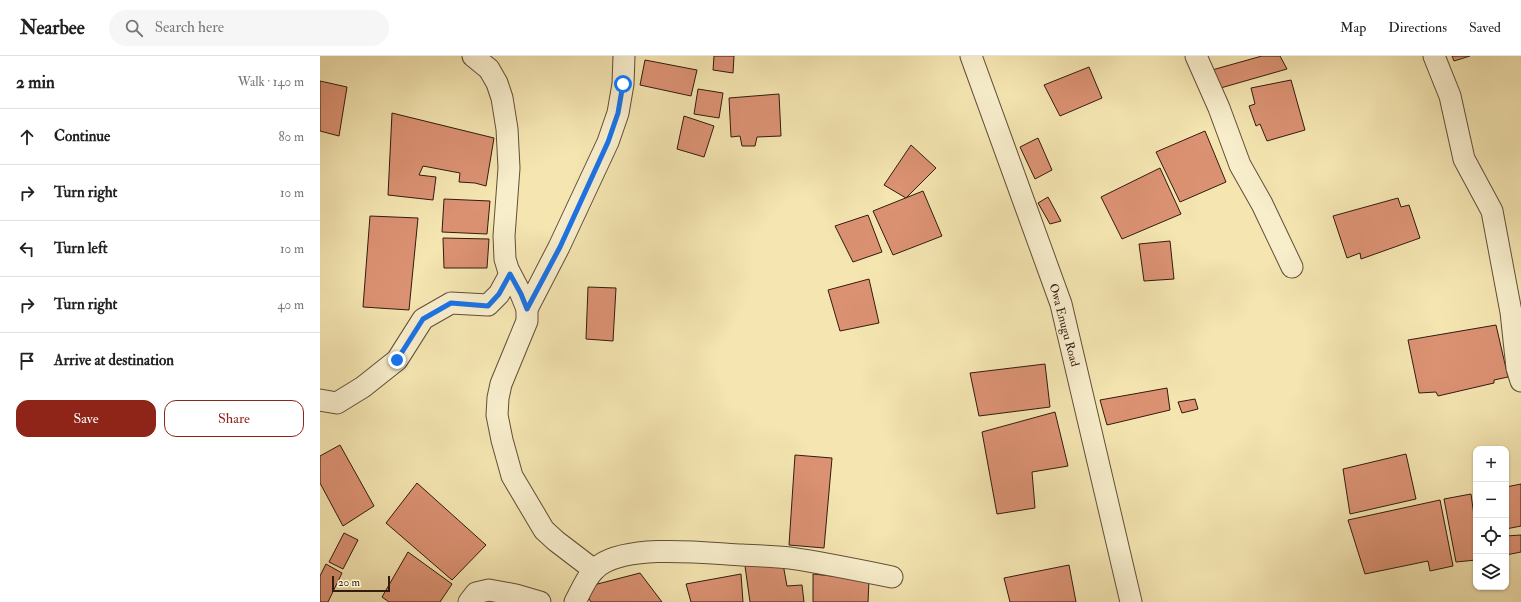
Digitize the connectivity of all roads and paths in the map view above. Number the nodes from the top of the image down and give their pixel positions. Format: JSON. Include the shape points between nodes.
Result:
{"nodes":[{"id":1,"x":473,"y":56,"type":"edge"},
{"id":2,"x":624,"y":56,"type":"edge"},
{"id":3,"x":971,"y":56,"type":"edge"},
{"id":4,"x":1196,"y":56,"type":"edge"},
{"id":5,"x":1434,"y":56,"type":"edge"},
{"id":6,"x":1292,"y":267,"type":"dead end"},
{"id":7,"x":510,"y":274,"type":"junction"},
{"id":8,"x":527,"y":309,"type":"junction"},
{"id":9,"x":1521,"y":381,"type":"edge"},
{"id":10,"x":320,"y":400,"type":"edge"},
{"id":11,"x":594,"y":570,"type":"junction"},
{"id":12,"x":892,"y":576,"type":"dead end"},
{"id":13,"x":469,"y":602,"type":"edge"},
{"id":14,"x":540,"y":602,"type":"edge"},
{"id":15,"x":575,"y":602,"type":"edge"},
{"id":16,"x":1131,"y":602,"type":"edge"}],
"edges":[{"from":1,"to":7,"type":"street","via":[[489,69],[502,98],[509,168],[504,241],[505,259]]},
{"from":2,"to":8,"type":"street","via":[[618,113],[608,142],[560,247]]},
{"from":3,"to":16,"type":"street","name":"Owa Enugu Road","via":[[1061,304]]},
{"from":4,"to":6,"type":"street","via":[[1240,165]]},
{"from":5,"to":9,"type":"street","via":[[1450,96],[1464,160],[1492,211]]},
{"from":7,"to":8,"type":"street"},
{"from":7,"to":10,"type":"street","via":[[499,294],[488,306],[451,303],[445,306],[423,319],[397,360],[364,387],[337,403]]},
{"from":8,"to":11,"type":"street","via":[[527,321],[501,384],[498,398],[497,415],[502,440],[512,476],[544,530]]},
{"from":11,"to":12,"type":"street","via":[[620,556],[671,552],[790,558]]},
{"from":11,"to":15,"type":"street"},
{"from":13,"to":14,"type":"street","via":[[476,593],[489,590]]}]}
